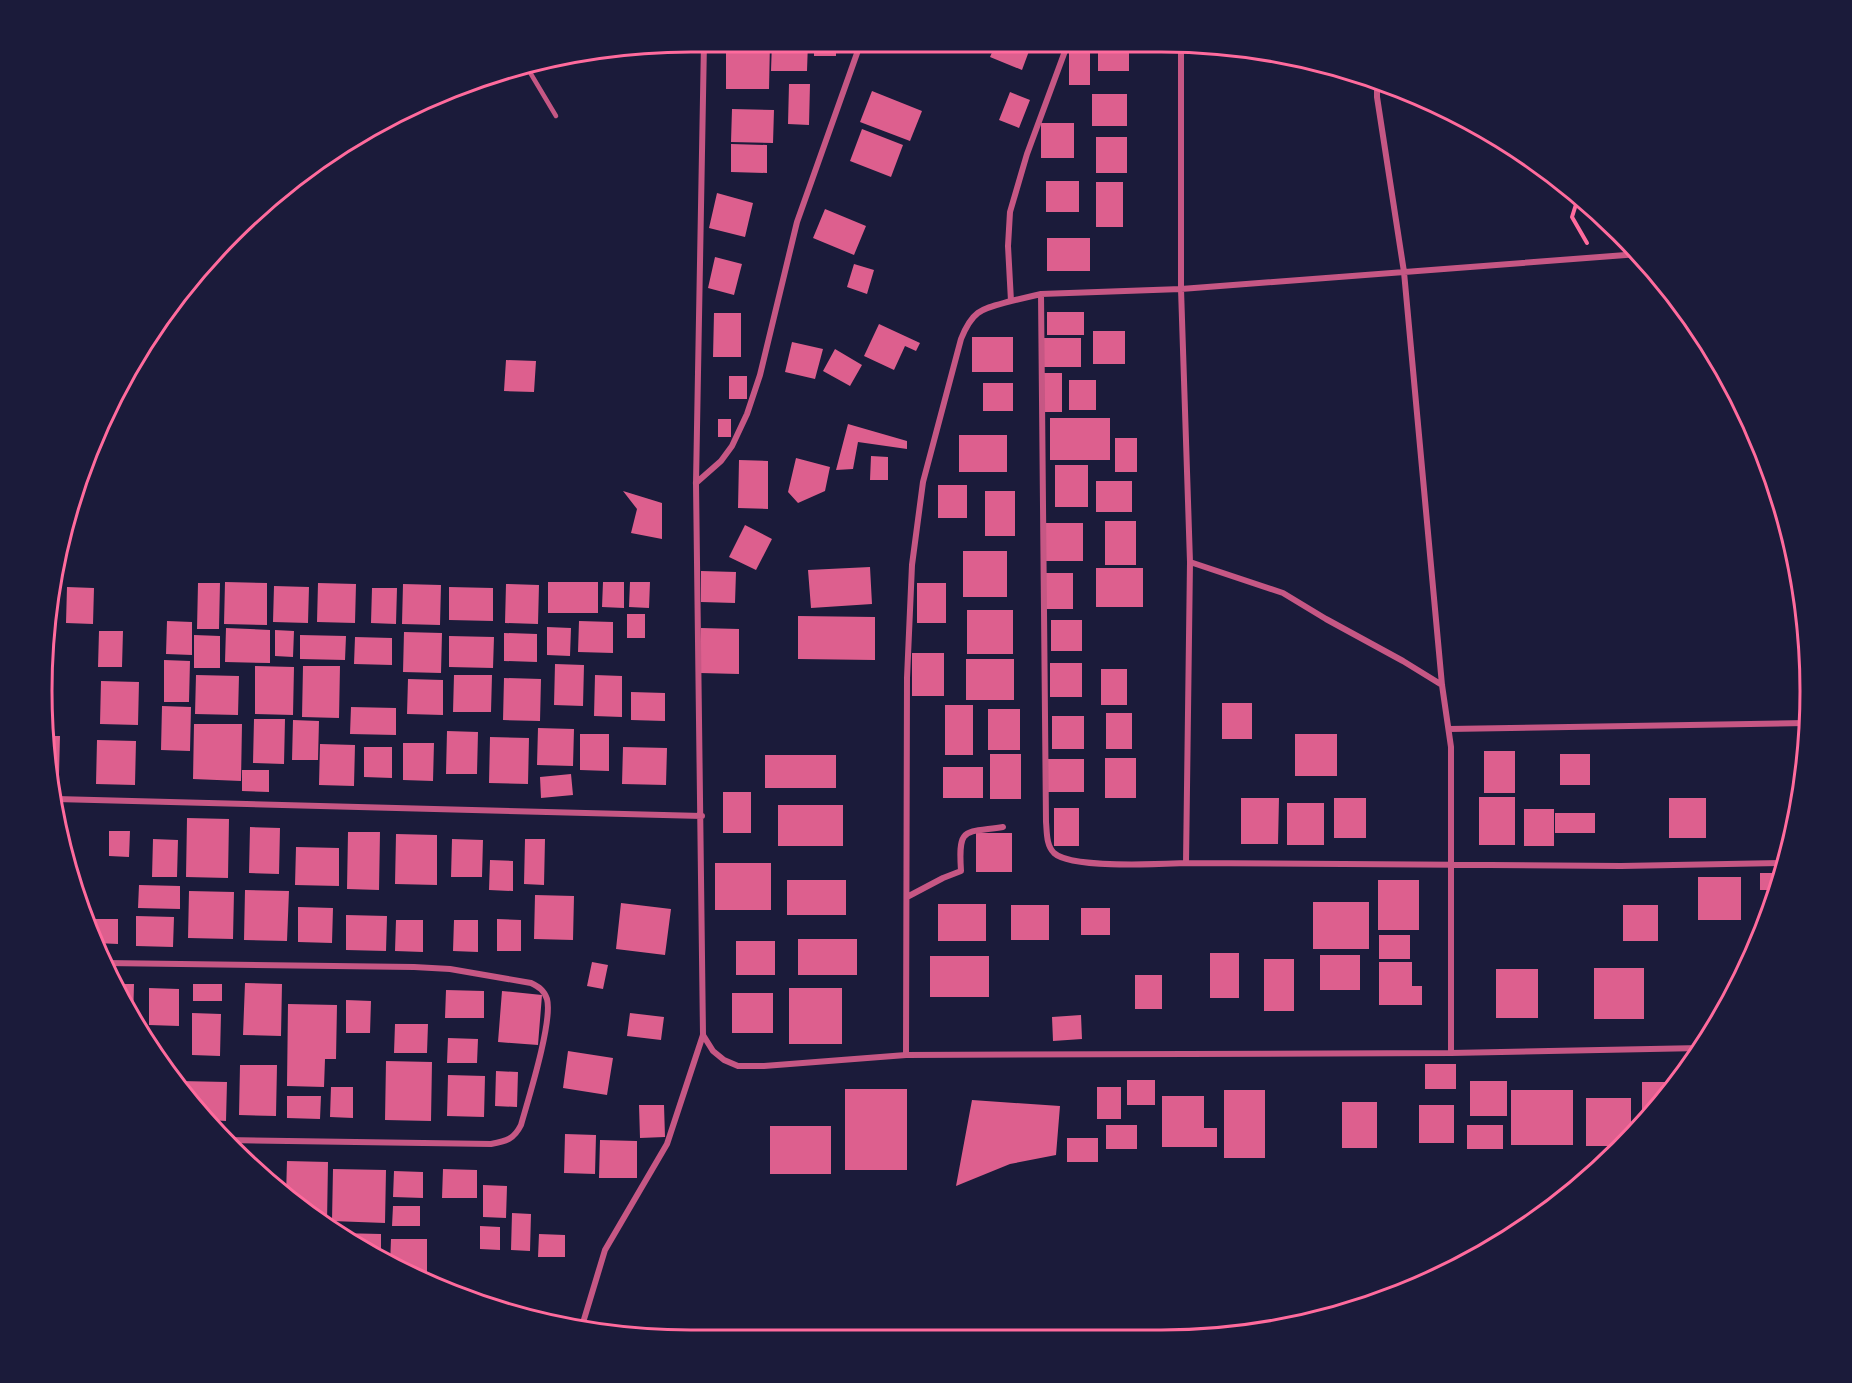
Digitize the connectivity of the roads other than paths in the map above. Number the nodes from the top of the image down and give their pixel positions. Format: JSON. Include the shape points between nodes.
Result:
{"nodes":[{"id":1,"x":704,"y":52,"type":"edge"},
{"id":2,"x":857,"y":52,"type":"edge"},
{"id":3,"x":1065,"y":52,"type":"edge"},
{"id":4,"x":1181,"y":53,"type":"edge"},
{"id":5,"x":530,"y":73,"type":"edge"},
{"id":6,"x":1377,"y":90,"type":"edge"},
{"id":7,"x":556,"y":116,"type":"dead end"},
{"id":8,"x":1626,"y":255,"type":"edge"},
{"id":9,"x":1404,"y":272,"type":"junction"},
{"id":10,"x":1181,"y":289,"type":"junction"},
{"id":11,"x":1041,"y":294,"type":"junction"},
{"id":12,"x":1011,"y":301,"type":"junction"},
{"id":13,"x":696,"y":483,"type":"junction"},
{"id":14,"x":1190,"y":562,"type":"junction"},
{"id":15,"x":1442,"y":685,"type":"junction"},
{"id":16,"x":1798,"y":723,"type":"edge"},
{"id":17,"x":1449,"y":729,"type":"junction"},
{"id":18,"x":62,"y":799,"type":"edge"},
{"id":19,"x":702,"y":816,"type":"junction"},
{"id":20,"x":1003,"y":827,"type":"dead end"},
{"id":21,"x":1186,"y":863,"type":"junction"},
{"id":22,"x":1776,"y":863,"type":"edge"},
{"id":23,"x":1452,"y":864,"type":"junction"},
{"id":24,"x":907,"y":897,"type":"junction"},
{"id":25,"x":113,"y":963,"type":"edge"},
{"id":26,"x":703,"y":1035,"type":"junction"},
{"id":27,"x":1691,"y":1048,"type":"edge"},
{"id":28,"x":1451,"y":1053,"type":"junction"},
{"id":29,"x":906,"y":1055,"type":"junction"},
{"id":30,"x":237,"y":1140,"type":"edge"},
{"id":31,"x":584,"y":1321,"type":"edge"}],
"edges":[{"from":1,"to":13,"type":"street"},
{"from":2,"to":13,"type":"street","via":[[797,222],[747,414],[721,461]]},
{"from":3,"to":12,"type":"street","via":[[1010,212]]},
{"from":4,"to":10,"type":"street"},
{"from":5,"to":7,"type":"lane"},
{"from":6,"to":9,"type":"street"},
{"from":8,"to":9,"type":"street"},
{"from":9,"to":10,"type":"street"},
{"from":9,"to":15,"type":"street"},
{"from":10,"to":11,"type":"street"},
{"from":10,"to":14,"type":"street"},
{"from":11,"to":12,"type":"street"},
{"from":11,"to":21,"type":"street","via":[[1047,840],[1054,853],[1065,859],[1122,864]]},
{"from":12,"to":24,"type":"street","via":[[981,309],[968,323],[923,482],[912,565],[907,678]]},
{"from":13,"to":19,"type":"street"},
{"from":14,"to":15,"type":"street","via":[[1283,593]]},
{"from":14,"to":21,"type":"street"},
{"from":15,"to":17,"type":"street"},
{"from":16,"to":17,"type":"street"},
{"from":17,"to":23,"type":"street"},
{"from":18,"to":19,"type":"street"},
{"from":19,"to":26,"type":"street"},
{"from":20,"to":24,"type":"street","via":[[971,830],[963,835],[961,871]]},
{"from":21,"to":23,"type":"street"},
{"from":22,"to":23,"type":"street"},
{"from":23,"to":28,"type":"street"},
{"from":24,"to":29,"type":"street"},
{"from":25,"to":30,"type":"street","via":[[414,966],[531,983],[541,988],[546,998],[546,1023],[521,1125],[516,1135],[505,1141],[491,1144]]},
{"from":26,"to":29,"type":"street","via":[[713,1051],[738,1066]]},
{"from":26,"to":31,"type":"street","via":[[667,1144],[605,1250]]},
{"from":27,"to":28,"type":"street"},
{"from":28,"to":29,"type":"street"}]}
